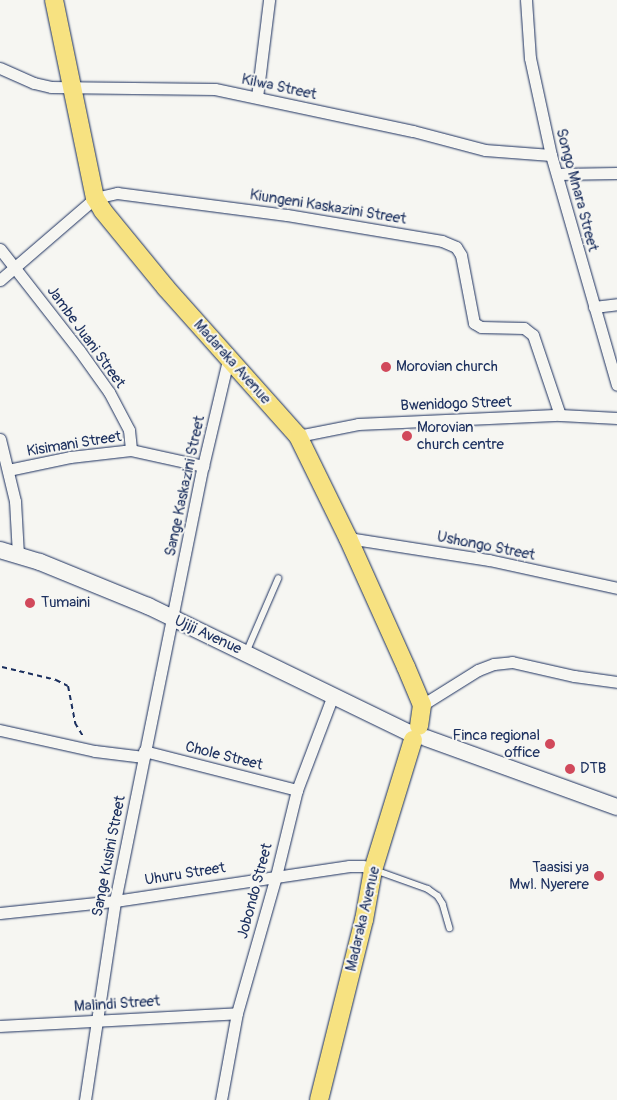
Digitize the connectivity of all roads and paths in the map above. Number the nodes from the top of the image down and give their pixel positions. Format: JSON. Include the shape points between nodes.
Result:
{"nodes":[{"id":1,"x":54,"y":0,"type":"edge"},
{"id":2,"x":269,"y":0,"type":"edge"},
{"id":3,"x":526,"y":0,"type":"edge"},
{"id":4,"x":0,"y":68,"type":"edge"},
{"id":5,"x":70,"y":87,"type":"junction"},
{"id":6,"x":257,"y":97,"type":"junction"},
{"id":7,"x":551,"y":155,"type":"junction"},
{"id":8,"x":617,"y":173,"type":"edge"},
{"id":9,"x":557,"y":174,"type":"junction"},
{"id":10,"x":95,"y":198,"type":"junction"},
{"id":11,"x":0,"y":249,"type":"edge"},
{"id":12,"x":15,"y":267,"type":"junction"},
{"id":13,"x":0,"y":280,"type":"edge"},
{"id":14,"x":617,"y":304,"type":"edge"},
{"id":15,"x":594,"y":307,"type":"junction"},
{"id":16,"x":228,"y":360,"type":"junction"},
{"id":17,"x":617,"y":385,"type":"edge"},
{"id":18,"x":560,"y":415,"type":"junction"},
{"id":19,"x":617,"y":418,"type":"edge"},
{"id":20,"x":298,"y":436,"type":"junction"},
{"id":21,"x":0,"y":438,"type":"edge"},
{"id":22,"x":131,"y":450,"type":"junction"},
{"id":23,"x":203,"y":466,"type":"junction"},
{"id":24,"x":8,"y":470,"type":"junction"},
{"id":25,"x":348,"y":538,"type":"junction"},
{"id":26,"x":0,"y":550,"type":"edge"},
{"id":27,"x":18,"y":554,"type":"junction"},
{"id":28,"x":278,"y":579,"type":"dead end"},
{"id":29,"x":617,"y":588,"type":"edge"},
{"id":30,"x":172,"y":619,"type":"junction"},
{"id":31,"x":246,"y":652,"type":"junction"},
{"id":32,"x":2,"y":667,"type":"dead end"},
{"id":33,"x":617,"y":682,"type":"edge"},
{"id":34,"x":333,"y":695,"type":"junction"},
{"id":35,"x":422,"y":705,"type":"junction"},
{"id":36,"x":0,"y":730,"type":"edge"},
{"id":37,"x":417,"y":734,"type":"junction"},
{"id":38,"x":95,"y":751,"type":"junction"},
{"id":39,"x":144,"y":754,"type":"junction"},
{"id":40,"x":297,"y":790,"type":"junction"},
{"id":41,"x":617,"y":808,"type":"edge"},
{"id":42,"x":373,"y":870,"type":"junction"},
{"id":43,"x":276,"y":876,"type":"junction"},
{"id":44,"x":115,"y":901,"type":"junction"},
{"id":45,"x":0,"y":913,"type":"edge"},
{"id":46,"x":450,"y":928,"type":"dead end"},
{"id":47,"x":237,"y":1013,"type":"junction"},
{"id":48,"x":97,"y":1020,"type":"junction"},
{"id":49,"x":0,"y":1026,"type":"edge"},
{"id":50,"x":85,"y":1100,"type":"edge"},
{"id":51,"x":221,"y":1100,"type":"edge"},
{"id":52,"x":319,"y":1100,"type":"edge"}],
"edges":[{"from":1,"to":5,"type":"main road","name":"Madaraka Avenue"},
{"from":2,"to":6,"type":"street"},
{"from":3,"to":7,"type":"street","name":"Songo Mnara Street","via":[[530,58]]},
{"from":4,"to":5,"type":"street","name":"Kilwa Street","via":[[34,84],[51,88]]},
{"from":5,"to":6,"type":"street","name":"Kilwa Street","via":[[215,90]]},
{"from":5,"to":10,"type":"main road","name":"Madaraka Avenue"},
{"from":6,"to":7,"type":"street","name":"Kilwa Street","via":[[485,150]]},
{"from":7,"to":9,"type":"street","name":"Songo Mnara Street"},
{"from":8,"to":9,"type":"street"},
{"from":9,"to":15,"type":"street","name":"Songo Mnara Street"},
{"from":10,"to":12,"type":"street","name":"Kiungeni Kaskazini Street"},
{"from":10,"to":16,"type":"main road","name":"Madaraka Avenue"},
{"from":10,"to":18,"type":"street","name":"Kiungeni Kaskazini Street","via":[[130,193],[426,237],[450,244],[461,255],[474,324],[529,330]]},
{"from":11,"to":12,"type":"street","name":"Jambe Juani Street"},
{"from":12,"to":13,"type":"street","name":"Kiungeni Kaskazini Street"},
{"from":12,"to":22,"type":"street","name":"Jambe Juani Street","via":[[109,392],[129,430]]},
{"from":14,"to":15,"type":"street"},
{"from":15,"to":17,"type":"street","name":"Songo Mnara Street"},
{"from":16,"to":20,"type":"main road","name":"Madaraka Avenue"},
{"from":16,"to":23,"type":"street","name":"Sange Kaskazini Street"},
{"from":18,"to":19,"type":"street","name":"Bwenidogo Street"},
{"from":18,"to":20,"type":"street","name":"Bwenidogo Street","via":[[358,424]]},
{"from":20,"to":25,"type":"main road","name":"Madaraka Avenue"},
{"from":21,"to":24,"type":"street"},
{"from":22,"to":23,"type":"street","name":"Kisimani Street"},
{"from":22,"to":24,"type":"street","name":"Kisimani Street","via":[[70,456]]},
{"from":23,"to":30,"type":"street","name":"Sange Kaskazini Street"},
{"from":24,"to":27,"type":"street"},
{"from":25,"to":29,"type":"street","name":"Ushongo Street","via":[[489,560]]},
{"from":25,"to":35,"type":"main road","name":"Madaraka Avenue"},
{"from":26,"to":27,"type":"main road","name":"Ujiji Avenue"},
{"from":27,"to":30,"type":"main road","name":"Ujiji Avenue","via":[[103,586]]},
{"from":28,"to":31,"type":"lane"},
{"from":30,"to":31,"type":"main road","name":"Ujiji Avenue"},
{"from":30,"to":39,"type":"street","name":"Sange Kusini Street"},
{"from":31,"to":34,"type":"main road","name":"Ujiji Avenue"},
{"from":32,"to":38,"type":"path","via":[[68,686],[77,730]]},
{"from":33,"to":35,"type":"street","via":[[512,662],[494,664],[456,681]]},
{"from":34,"to":37,"type":"main road","name":"Ujiji Avenue"},
{"from":34,"to":40,"type":"street","name":"Jobondo Street"},
{"from":35,"to":37,"type":"main road","name":"Madaraka Avenue"},
{"from":36,"to":38,"type":"street","name":"Chole Street"},
{"from":37,"to":41,"type":"main road","name":"Ujiji Avenue"},
{"from":37,"to":42,"type":"main road","name":"Madaraka Avenue"},
{"from":38,"to":39,"type":"street","name":"Chole Street"},
{"from":39,"to":40,"type":"street","name":"Chole Street"},
{"from":39,"to":44,"type":"street","name":"Sange Kusini Street"},
{"from":40,"to":43,"type":"street","name":"Jobondo Street"},
{"from":42,"to":43,"type":"street","name":"Uhuru Street","via":[[349,866]]},
{"from":42,"to":46,"type":"lane","via":[[428,889],[438,896]]},
{"from":42,"to":52,"type":"main road","name":"Madaraka Avenue","via":[[364,920]]},
{"from":43,"to":44,"type":"street","name":"Uhuru Street"},
{"from":43,"to":47,"type":"street","name":"Jobondo Street"},
{"from":44,"to":45,"type":"street","name":"Uhuru Street"},
{"from":44,"to":48,"type":"street","name":"Sange Kusini Street"},
{"from":47,"to":48,"type":"street","name":"Malindi Street"},
{"from":47,"to":51,"type":"street","name":"Jobondo Street"},
{"from":48,"to":49,"type":"street","name":"Malindi Street"},
{"from":48,"to":50,"type":"street","name":"Sange Kusini Street"}]}
